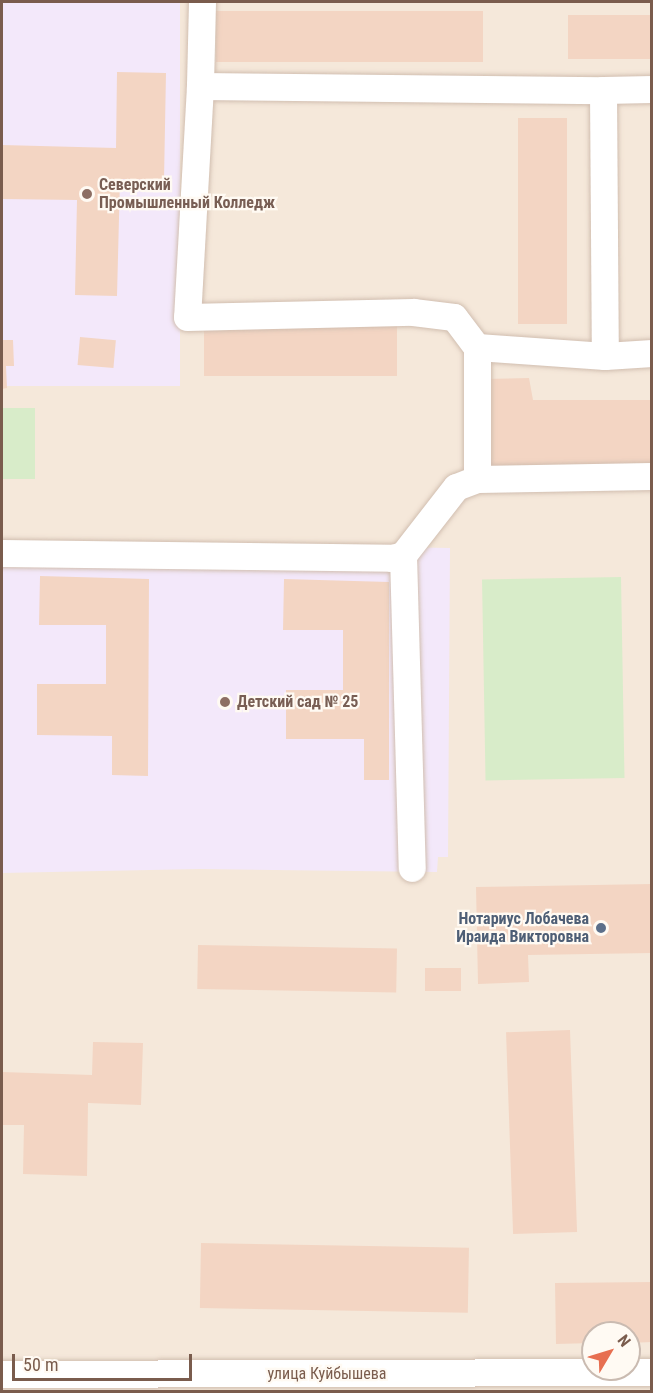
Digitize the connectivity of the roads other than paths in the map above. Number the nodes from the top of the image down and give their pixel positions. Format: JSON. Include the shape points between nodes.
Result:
{"nodes":[{"id":1,"x":202,"y":2,"type":"edge"},
{"id":2,"x":200,"y":86,"type":"junction"},
{"id":3,"x":651,"y":89,"type":"edge"},
{"id":4,"x":603,"y":90,"type":"junction"},
{"id":5,"x":477,"y":346,"type":"junction"},
{"id":6,"x":651,"y":353,"type":"edge"},
{"id":7,"x":605,"y":356,"type":"junction"},
{"id":8,"x":651,"y":476,"type":"edge"},
{"id":9,"x":477,"y":479,"type":"junction"},
{"id":10,"x":2,"y":553,"type":"edge"},
{"id":11,"x":404,"y":555,"type":"junction"},
{"id":12,"x":412,"y":868,"type":"dead end"},
{"id":13,"x":651,"y":1372,"type":"edge"},
{"id":14,"x":2,"y":1374,"type":"edge"},
{"id":15,"x":160,"y":1383,"type":"edge"}],
"edges":[{"from":1,"to":2,"type":"street"},
{"from":2,"to":4,"type":"street"},
{"from":2,"to":5,"type":"street","via":[[187,317],[413,312],[453,316]]},
{"from":3,"to":4,"type":"street"},
{"from":4,"to":7,"type":"street"},
{"from":5,"to":7,"type":"street"},
{"from":5,"to":9,"type":"street"},
{"from":6,"to":7,"type":"street"},
{"from":8,"to":9,"type":"street"},
{"from":9,"to":11,"type":"street","via":[[456,487]]},
{"from":10,"to":11,"type":"street"},
{"from":11,"to":12,"type":"street"},
{"from":13,"to":15,"type":"street","name":"улица Куйбышева"},
{"from":14,"to":15,"type":"street","name":"улица Куйбышева"}]}
